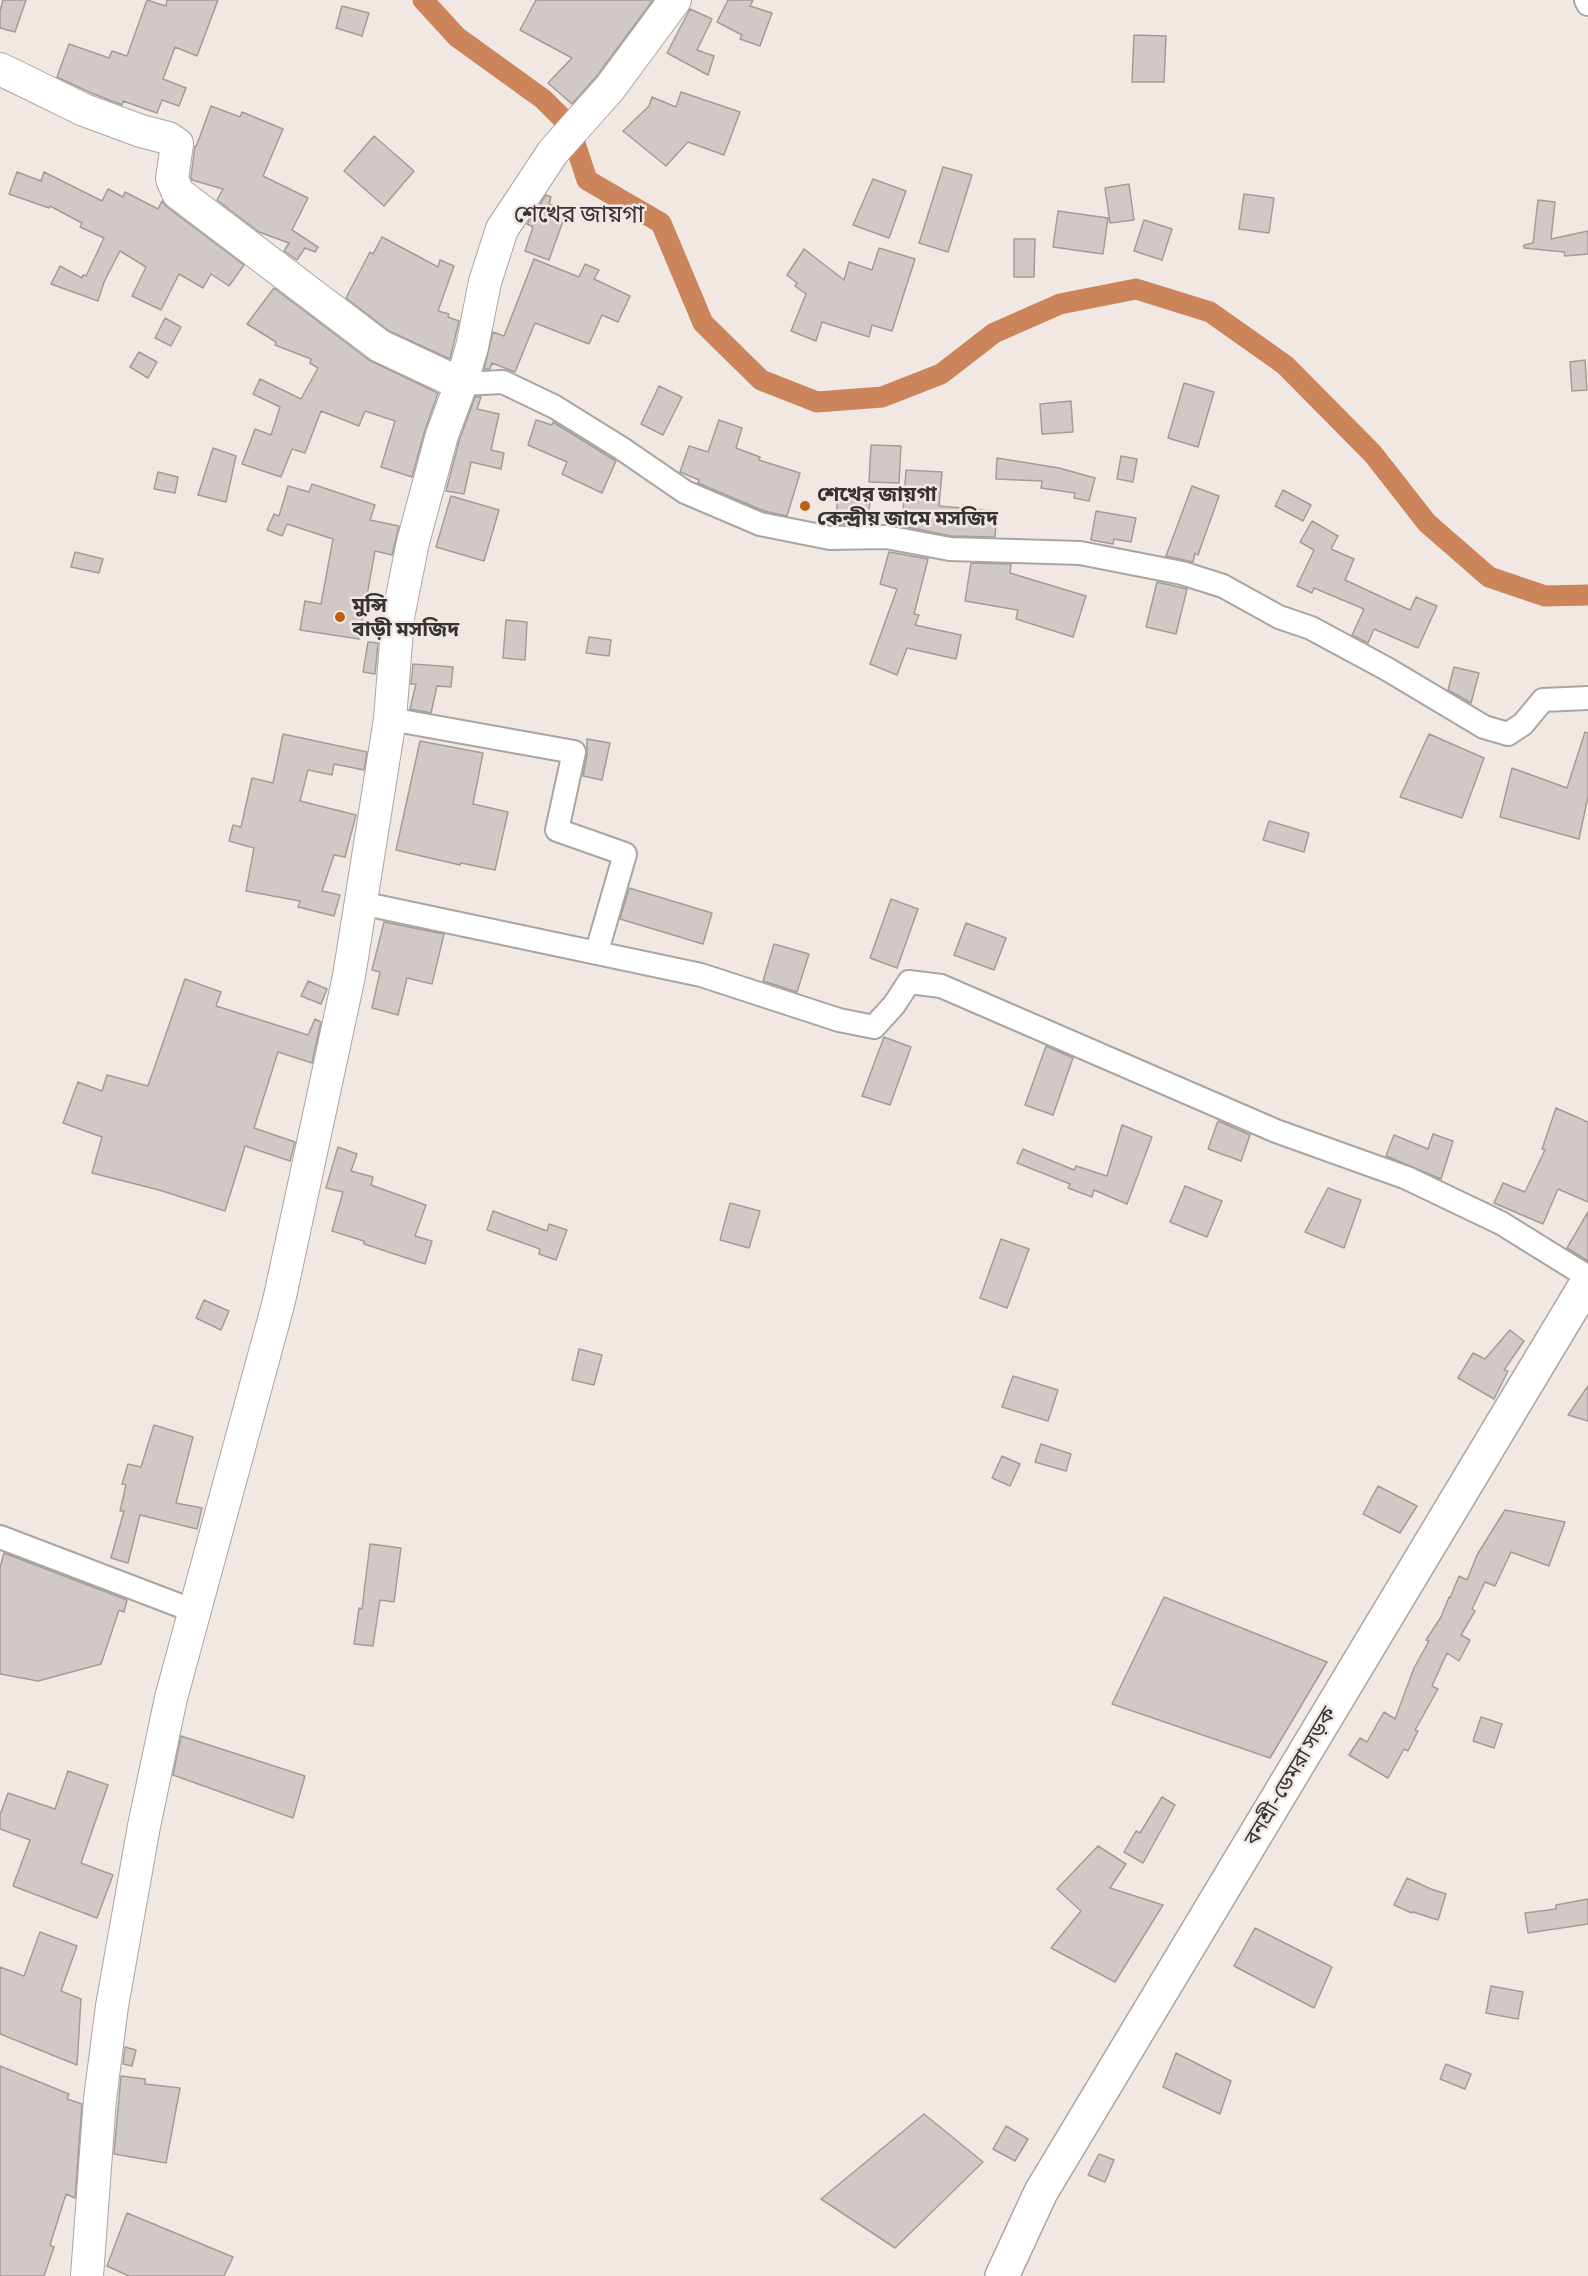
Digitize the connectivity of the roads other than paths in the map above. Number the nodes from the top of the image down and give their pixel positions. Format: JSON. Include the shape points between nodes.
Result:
{"nodes":[{"id":1,"x":675,"y":0,"type":"edge"},
{"id":2,"x":1586,"y":0,"type":"edge"},
{"id":3,"x":1588,"y":4,"type":"edge"},
{"id":4,"x":0,"y":69,"type":"edge"},
{"id":5,"x":461,"y":384,"type":"junction"},
{"id":6,"x":1588,"y":698,"type":"edge"},
{"id":7,"x":390,"y":719,"type":"junction"},
{"id":8,"x":361,"y":903,"type":"junction"},
{"id":9,"x":597,"y":951,"type":"junction"},
{"id":10,"x":1588,"y":1279,"type":"edge"},
{"id":11,"x":0,"y":1537,"type":"edge"},
{"id":12,"x":194,"y":1611,"type":"junction"},
{"id":13,"x":87,"y":2276,"type":"edge"},
{"id":14,"x":1002,"y":2276,"type":"edge"}],
"edges":[{"from":1,"to":5,"type":"main road","via":[[610,88],[553,152],[502,229]]},
{"from":2,"to":3,"type":"street"},
{"from":4,"to":5,"type":"main road","via":[[84,110],[177,144],[172,179],[178,193],[380,346]]},
{"from":5,"to":6,"type":"street","via":[[503,382],[555,407],[685,492],[760,524],[830,538],[886,537],[950,549],[1080,553],[1182,573],[1223,586],[1387,669],[1484,728],[1508,734],[1523,724],[1543,700]]},
{"from":5,"to":7,"type":"main road","via":[[442,435],[413,542],[398,617]]},
{"from":7,"to":8,"type":"main road"},
{"from":7,"to":9,"type":"street","via":[[574,752],[557,830],[625,854]]},
{"from":8,"to":9,"type":"street"},
{"from":8,"to":12,"type":"main road","via":[[279,1301]]},
{"from":9,"to":10,"type":"street","via":[[701,975],[839,1020],[874,1027],[909,982],[941,986],[1276,1131],[1407,1178],[1501,1223]]},
{"from":10,"to":14,"type":"main road","name":"বনশ্রী-ডেমরা সড়ক","via":[[1041,2192]]},
{"from":11,"to":12,"type":"street"},
{"from":12,"to":13,"type":"main road","via":[[148,1802],[114,1995],[100,2099]]}]}
